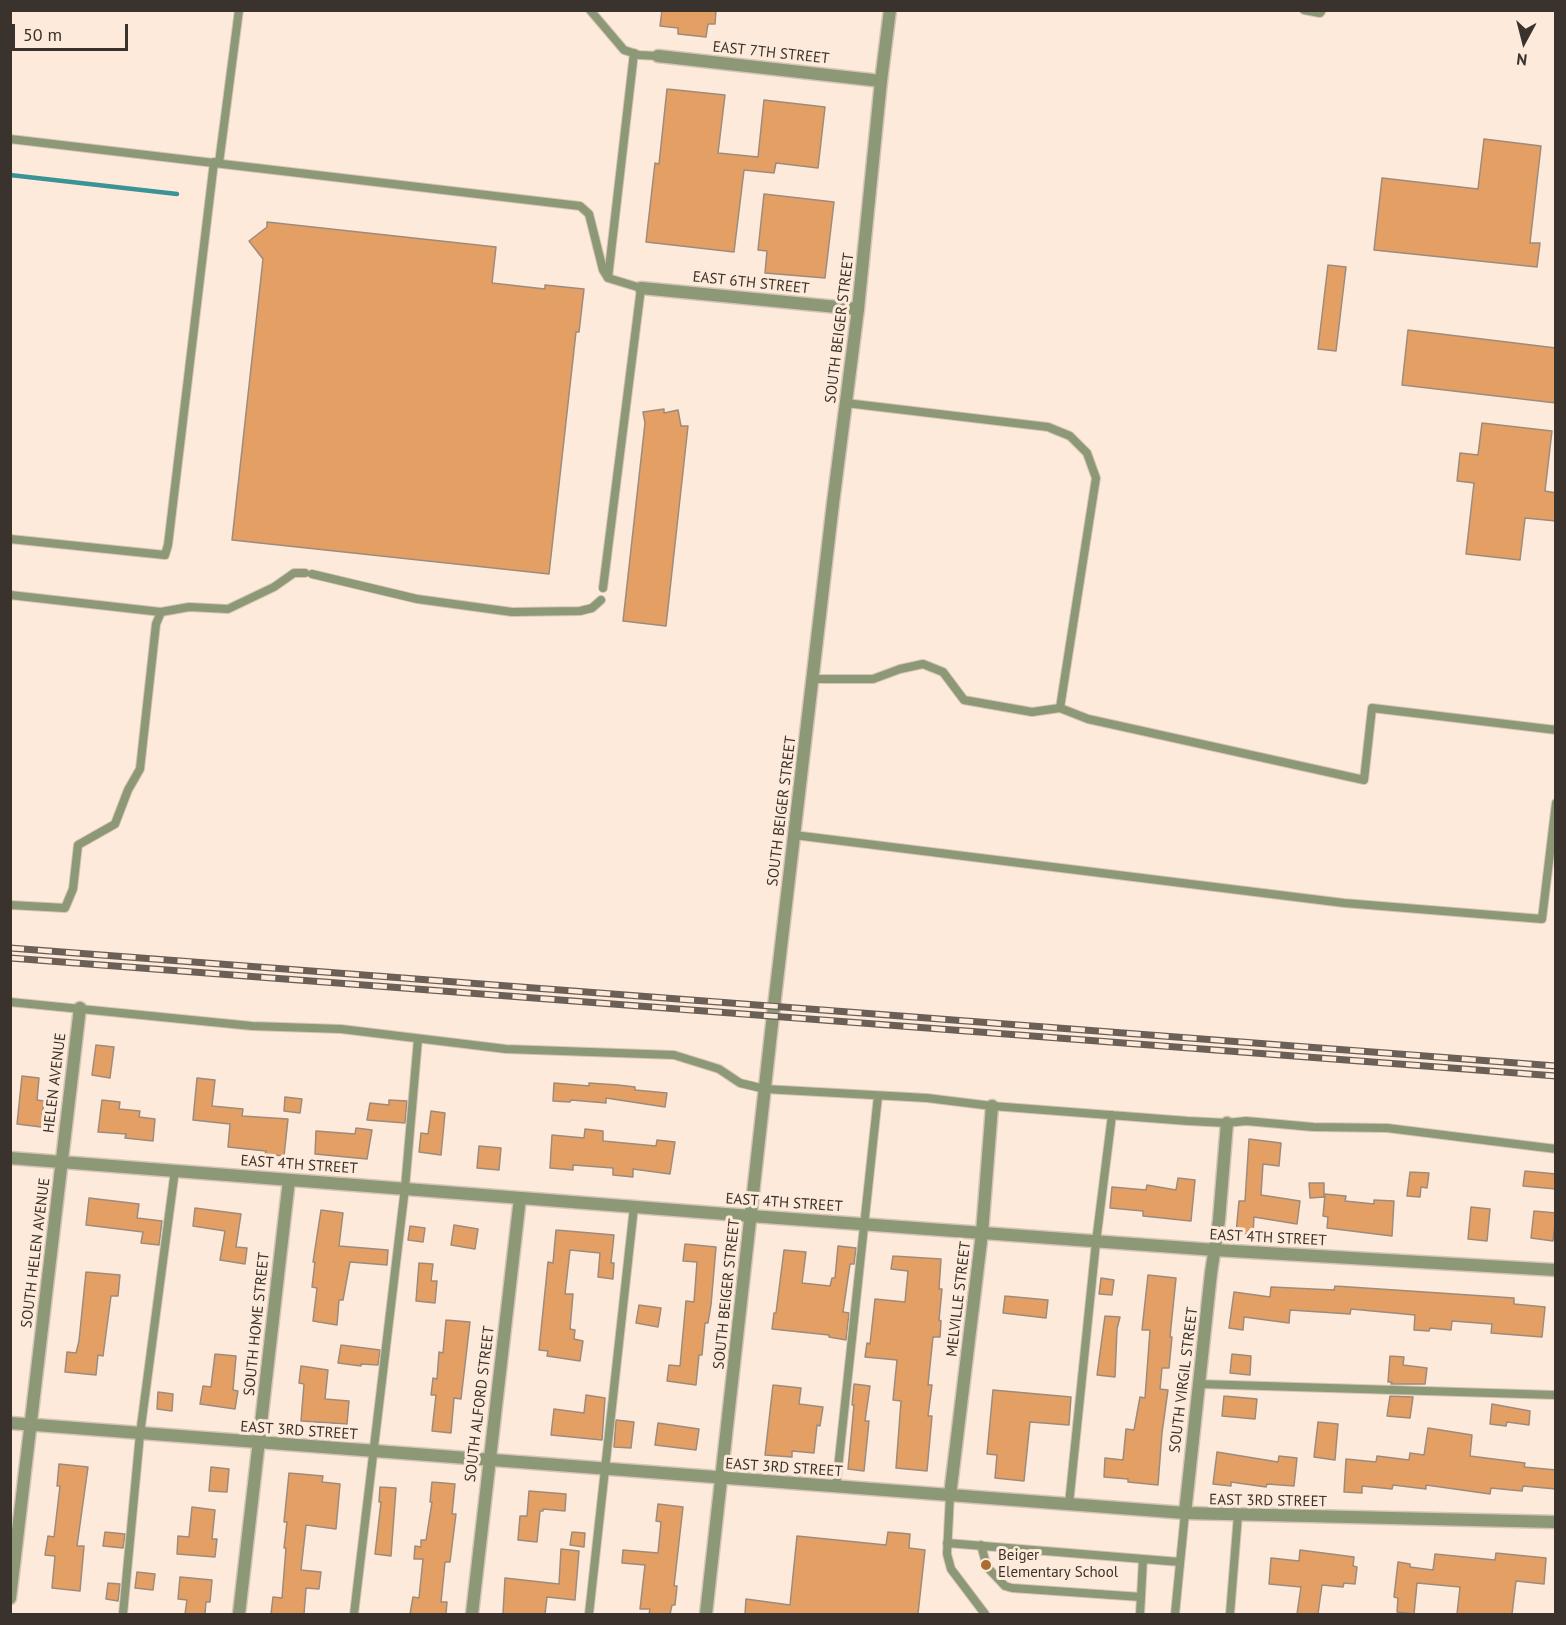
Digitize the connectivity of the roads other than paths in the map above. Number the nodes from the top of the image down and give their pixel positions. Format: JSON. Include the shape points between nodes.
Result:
{"nodes":[{"id":1,"x":238,"y":10,"type":"edge"},
{"id":2,"x":590,"y":10,"type":"edge"},
{"id":3,"x":890,"y":10,"type":"edge"},
{"id":4,"x":1304,"y":10,"type":"edge"},
{"id":5,"x":1322,"y":10,"type":"edge"},
{"id":6,"x":634,"y":53,"type":"junction"},
{"id":7,"x":658,"y":56,"type":"joint"},
{"id":8,"x":881,"y":81,"type":"junction"},
{"id":9,"x":10,"y":139,"type":"edge"},
{"id":10,"x":217,"y":163,"type":"junction"},
{"id":11,"x":608,"y":278,"type":"junction"},
{"id":12,"x":641,"y":288,"type":"junction"},
{"id":13,"x":858,"y":309,"type":"junction"},
{"id":14,"x":846,"y":403,"type":"junction"},
{"id":15,"x":10,"y":539,"type":"edge"},
{"id":16,"x":603,"y":588,"type":"dead end"},
{"id":17,"x":10,"y":595,"type":"edge"},
{"id":18,"x":601,"y":600,"type":"dead end"},
{"id":19,"x":161,"y":612,"type":"junction"},
{"id":20,"x":812,"y":679,"type":"junction"},
{"id":21,"x":1060,"y":708,"type":"junction"},
{"id":22,"x":1556,"y":730,"type":"edge"},
{"id":23,"x":1556,"y":803,"type":"edge"},
{"id":24,"x":794,"y":835,"type":"junction"},
{"id":25,"x":10,"y":905,"type":"edge"},
{"id":26,"x":10,"y":1002,"type":"edge"},
{"id":27,"x":80,"y":1008,"type":"junction"},
{"id":28,"x":418,"y":1039,"type":"junction"},
{"id":29,"x":765,"y":1089,"type":"junction"},
{"id":30,"x":878,"y":1096,"type":"junction"},
{"id":31,"x":992,"y":1106,"type":"junction"},
{"id":32,"x":1112,"y":1114,"type":"junction"},
{"id":33,"x":1227,"y":1123,"type":"junction"},
{"id":34,"x":1556,"y":1149,"type":"edge"},
{"id":35,"x":10,"y":1158,"type":"edge"},
{"id":36,"x":61,"y":1162,"type":"junction"},
{"id":37,"x":175,"y":1170,"type":"junction"},
{"id":38,"x":289,"y":1180,"type":"junction"},
{"id":39,"x":405,"y":1188,"type":"junction"},
{"id":40,"x":520,"y":1198,"type":"junction"},
{"id":41,"x":634,"y":1207,"type":"junction"},
{"id":42,"x":751,"y":1216,"type":"junction"},
{"id":43,"x":864,"y":1224,"type":"junction"},
{"id":44,"x":982,"y":1233,"type":"junction"},
{"id":45,"x":1096,"y":1242,"type":"junction"},
{"id":46,"x":1215,"y":1250,"type":"junction"},
{"id":47,"x":1556,"y":1270,"type":"edge"},
{"id":48,"x":1199,"y":1384,"type":"junction"},
{"id":49,"x":1556,"y":1395,"type":"edge"},
{"id":50,"x":10,"y":1423,"type":"edge"},
{"id":51,"x":30,"y":1425,"type":"junction"},
{"id":52,"x":140,"y":1434,"type":"junction"},
{"id":53,"x":259,"y":1443,"type":"junction"},
{"id":54,"x":373,"y":1451,"type":"junction"},
{"id":55,"x":490,"y":1459,"type":"junction"},
{"id":56,"x":604,"y":1468,"type":"junction"},
{"id":57,"x":723,"y":1478,"type":"junction"},
{"id":58,"x":836,"y":1487,"type":"junction"},
{"id":59,"x":950,"y":1496,"type":"junction"},
{"id":60,"x":1069,"y":1504,"type":"junction"},
{"id":61,"x":1185,"y":1513,"type":"junction"},
{"id":62,"x":1238,"y":1515,"type":"junction"},
{"id":63,"x":1556,"y":1522,"type":"edge"},
{"id":64,"x":947,"y":1543,"type":"junction"},
{"id":65,"x":981,"y":1545,"type":"junction"},
{"id":66,"x":1143,"y":1559,"type":"junction"},
{"id":67,"x":1180,"y":1562,"type":"junction"},
{"id":68,"x":1141,"y":1597,"type":"junction"},
{"id":69,"x":10,"y":1598,"type":"edge"},
{"id":70,"x":123,"y":1614,"type":"edge"},
{"id":71,"x":239,"y":1614,"type":"edge"},
{"id":72,"x":354,"y":1614,"type":"edge"},
{"id":73,"x":472,"y":1614,"type":"edge"},
{"id":74,"x":589,"y":1614,"type":"edge"},
{"id":75,"x":706,"y":1614,"type":"edge"},
{"id":76,"x":985,"y":1614,"type":"edge"},
{"id":77,"x":1140,"y":1614,"type":"edge"},
{"id":78,"x":1175,"y":1614,"type":"edge"},
{"id":79,"x":1230,"y":1614,"type":"edge"}],
"edges":[{"from":1,"to":10,"type":"lane"},
{"from":2,"to":6,"type":"lane","via":[[624,50]]},
{"from":3,"to":8,"type":"street","name":"SOUTH BEIGER STREET"},
{"from":4,"to":5,"type":"lane"},
{"from":6,"to":7,"type":"lane"},
{"from":6,"to":11,"type":"lane"},
{"from":7,"to":8,"type":"street","name":"EAST 7TH STREET"},
{"from":8,"to":13,"type":"street","name":"SOUTH BEIGER STREET"},
{"from":9,"to":10,"type":"lane"},
{"from":10,"to":11,"type":"lane","via":[[580,206],[590,214]]},
{"from":10,"to":15,"type":"lane","via":[[165,555]]},
{"from":11,"to":12,"type":"lane"},
{"from":12,"to":13,"type":"street","name":"EAST 6TH STREET"},
{"from":12,"to":16,"type":"lane"},
{"from":13,"to":14,"type":"street","name":"SOUTH BEIGER STREET"},
{"from":14,"to":20,"type":"street","name":"SOUTH BEIGER STREET"},
{"from":14,"to":21,"type":"lane","via":[[1048,427],[1070,436],[1087,453],[1096,478]]},
{"from":17,"to":19,"type":"lane"},
{"from":18,"to":19,"type":"lane","via":[[580,611],[512,612],[417,599],[294,573],[228,609],[189,607]]},
{"from":19,"to":25,"type":"lane","via":[[156,624],[140,769],[115,824],[78,845],[73,889],[65,908]]},
{"from":20,"to":21,"type":"lane","via":[[873,680],[923,664],[943,672],[964,700],[1032,712]]},
{"from":20,"to":24,"type":"street","name":"SOUTH BEIGER STREET"},
{"from":21,"to":22,"type":"lane","via":[[1088,719],[1364,780],[1372,708]]},
{"from":23,"to":24,"type":"lane","via":[[1542,919],[1344,903]]},
{"from":24,"to":29,"type":"street","name":"SOUTH BEIGER STREET"},
{"from":26,"to":27,"type":"lane"},
{"from":27,"to":28,"type":"lane"},
{"from":27,"to":36,"type":"street","name":"HELEN AVENUE"},
{"from":28,"to":29,"type":"lane","via":[[506,1049],[675,1055],[719,1069],[740,1083]]},
{"from":28,"to":39,"type":"lane"},
{"from":29,"to":30,"type":"lane"},
{"from":29,"to":42,"type":"street","name":"SOUTH BEIGER STREET"},
{"from":30,"to":31,"type":"lane"},
{"from":30,"to":43,"type":"lane"},
{"from":31,"to":32,"type":"lane"},
{"from":31,"to":44,"type":"street","name":"MELVILLE STREET"},
{"from":32,"to":33,"type":"lane"},
{"from":32,"to":45,"type":"lane"},
{"from":33,"to":34,"type":"lane","via":[[1387,1128]]},
{"from":33,"to":46,"type":"street","name":"SOUTH VIRGIL STREET"},
{"from":35,"to":36,"type":"street","name":"EAST 4TH STREET"},
{"from":36,"to":37,"type":"street","name":"EAST 4TH STREET"},
{"from":36,"to":51,"type":"street","name":"SOUTH HELEN AVENUE"},
{"from":37,"to":38,"type":"street","name":"EAST 4TH STREET"},
{"from":37,"to":52,"type":"lane"},
{"from":38,"to":39,"type":"street","name":"EAST 4TH STREET"},
{"from":38,"to":53,"type":"street","name":"SOUTH HOME STREET"},
{"from":39,"to":40,"type":"street","name":"EAST 4TH STREET"},
{"from":39,"to":54,"type":"lane"},
{"from":40,"to":41,"type":"street","name":"EAST 4TH STREET"},
{"from":40,"to":55,"type":"street","name":"SOUTH ALFORD STREET"},
{"from":41,"to":42,"type":"street","name":"EAST 4TH STREET"},
{"from":41,"to":56,"type":"lane"},
{"from":42,"to":43,"type":"street","name":"EAST 4TH STREET"},
{"from":42,"to":57,"type":"street","name":"SOUTH BEIGER STREET"},
{"from":43,"to":44,"type":"street","name":"EAST 4TH STREET"},
{"from":43,"to":58,"type":"lane"},
{"from":44,"to":45,"type":"street","name":"EAST 4TH STREET"},
{"from":44,"to":59,"type":"street","name":"MELVILLE STREET"},
{"from":45,"to":46,"type":"street","name":"EAST 4TH STREET"},
{"from":45,"to":60,"type":"lane"},
{"from":46,"to":47,"type":"street","name":"EAST 4TH STREET"},
{"from":46,"to":48,"type":"street","name":"SOUTH VIRGIL STREET"},
{"from":48,"to":49,"type":"lane"},
{"from":48,"to":61,"type":"street","name":"SOUTH VIRGIL STREET"},
{"from":50,"to":51,"type":"street","name":"EAST 3RD STREET"},
{"from":51,"to":52,"type":"street","name":"EAST 3RD STREET"},
{"from":51,"to":69,"type":"street","name":"SOUTH HELEN AVENUE"},
{"from":52,"to":53,"type":"street","name":"EAST 3RD STREET"},
{"from":52,"to":70,"type":"lane"},
{"from":53,"to":54,"type":"street","name":"EAST 3RD STREET"},
{"from":53,"to":71,"type":"street","name":"SOUTH HOME STREET"},
{"from":54,"to":55,"type":"street","name":"EAST 3RD STREET"},
{"from":54,"to":72,"type":"lane"},
{"from":55,"to":56,"type":"street","name":"EAST 3RD STREET"},
{"from":55,"to":73,"type":"street","name":"SOUTH ALFORD STREET"},
{"from":56,"to":57,"type":"street","name":"EAST 3RD STREET"},
{"from":56,"to":74,"type":"lane"},
{"from":57,"to":58,"type":"street","name":"EAST 3RD STREET"},
{"from":57,"to":75,"type":"street","name":"SOUTH BEIGER STREET"},
{"from":58,"to":59,"type":"street","name":"EAST 3RD STREET"},
{"from":59,"to":60,"type":"street","name":"EAST 3RD STREET"},
{"from":59,"to":64,"type":"lane"},
{"from":60,"to":61,"type":"street","name":"EAST 3RD STREET"},
{"from":61,"to":62,"type":"street","name":"EAST 3RD STREET"},
{"from":61,"to":67,"type":"lane"},
{"from":62,"to":63,"type":"street","name":"EAST 3RD STREET"},
{"from":62,"to":79,"type":"lane"},
{"from":64,"to":65,"type":"lane"},
{"from":64,"to":76,"type":"lane","via":[[951,1569]]},
{"from":65,"to":66,"type":"lane"},
{"from":65,"to":68,"type":"lane","via":[[987,1567],[1005,1586]]},
{"from":66,"to":67,"type":"lane"},
{"from":66,"to":68,"type":"lane"},
{"from":67,"to":78,"type":"lane"},
{"from":68,"to":77,"type":"lane"}]}
